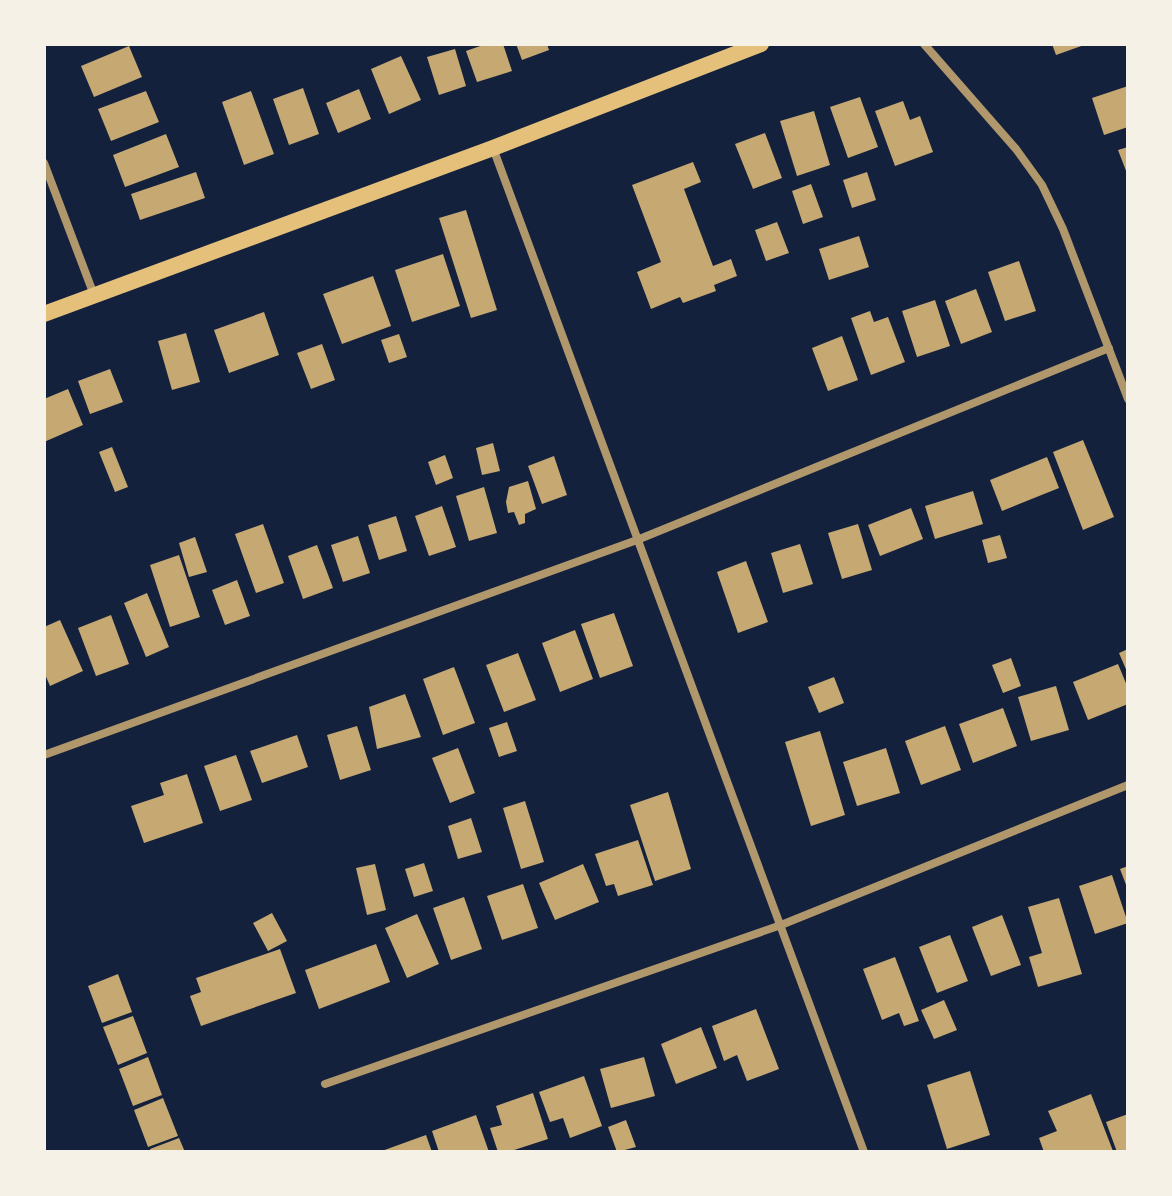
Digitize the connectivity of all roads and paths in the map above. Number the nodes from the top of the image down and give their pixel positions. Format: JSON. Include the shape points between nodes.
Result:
{"nodes":[{"id":1,"x":761,"y":44,"type":"edge"},
{"id":2,"x":924,"y":44,"type":"edge"},
{"id":3,"x":493,"y":148,"type":"junction"},
{"id":4,"x":44,"y":163,"type":"edge"},
{"id":5,"x":94,"y":295,"type":"junction"},
{"id":6,"x":44,"y":314,"type":"edge"},
{"id":7,"x":1109,"y":348,"type":"junction"},
{"id":8,"x":1128,"y":399,"type":"edge"},
{"id":9,"x":637,"y":540,"type":"junction"},
{"id":10,"x":44,"y":755,"type":"edge"},
{"id":11,"x":1128,"y":785,"type":"edge"},
{"id":12,"x":781,"y":925,"type":"junction"},
{"id":13,"x":325,"y":1084,"type":"dead end"},
{"id":14,"x":864,"y":1152,"type":"edge"}],
"edges":[{"from":1,"to":3,"type":"main road"},
{"from":2,"to":7,"type":"street","via":[[1042,185]]},
{"from":3,"to":5,"type":"main road"},
{"from":3,"to":9,"type":"street"},
{"from":4,"to":5,"type":"street"},
{"from":5,"to":6,"type":"main road"},
{"from":7,"to":8,"type":"street"},
{"from":7,"to":9,"type":"street"},
{"from":9,"to":10,"type":"street"},
{"from":9,"to":12,"type":"street"},
{"from":11,"to":12,"type":"street"},
{"from":12,"to":13,"type":"street"},
{"from":12,"to":14,"type":"street"}]}
